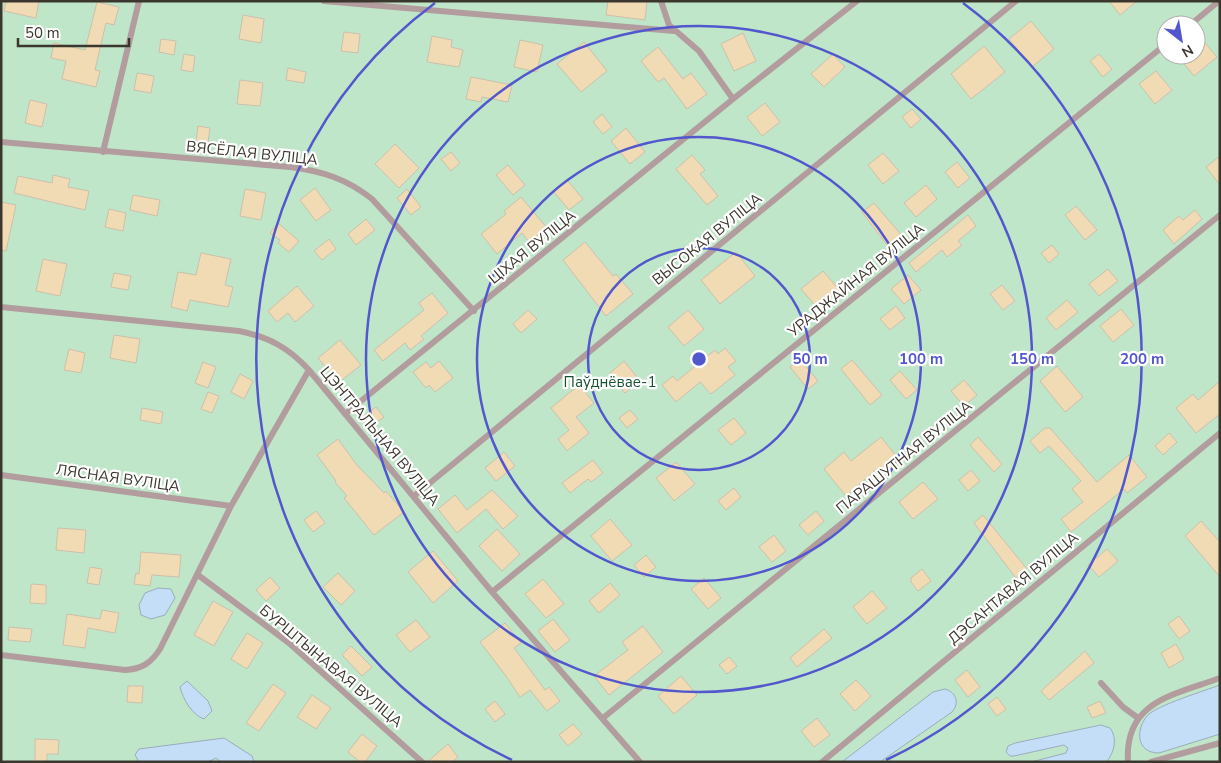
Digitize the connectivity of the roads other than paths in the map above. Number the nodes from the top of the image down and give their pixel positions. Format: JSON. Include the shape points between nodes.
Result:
{"nodes":[{"id":1,"x":139,"y":1,"type":"edge"},
{"id":2,"x":324,"y":1,"type":"edge"},
{"id":3,"x":661,"y":1,"type":"edge"},
{"id":4,"x":857,"y":1,"type":"edge"},
{"id":5,"x":1016,"y":1,"type":"edge"},
{"id":6,"x":1219,"y":1,"type":"edge"},
{"id":7,"x":1202,"y":15,"type":"edge"},
{"id":8,"x":674,"y":31,"type":"junction"},
{"id":9,"x":1156,"y":52,"type":"edge"},
{"id":10,"x":733,"y":98,"type":"junction"},
{"id":11,"x":1,"y":142,"type":"edge"},
{"id":12,"x":103,"y":152,"type":"junction"},
{"id":13,"x":1220,"y":214,"type":"edge"},
{"id":14,"x":1,"y":307,"type":"edge"},
{"id":15,"x":474,"y":311,"type":"junction"},
{"id":16,"x":309,"y":370,"type":"junction"},
{"id":17,"x":345,"y":414,"type":"junction"},
{"id":18,"x":1220,"y":433,"type":"edge"},
{"id":19,"x":1,"y":475,"type":"edge"},
{"id":20,"x":414,"y":496,"type":"junction"},
{"id":21,"x":232,"y":506,"type":"junction"},
{"id":22,"x":198,"y":575,"type":"junction"},
{"id":23,"x":492,"y":592,"type":"junction"},
{"id":24,"x":1,"y":655,"type":"edge"},
{"id":25,"x":1220,"y":678,"type":"edge"},
{"id":26,"x":1101,"y":683,"type":"dead end"},
{"id":27,"x":603,"y":718,"type":"junction"},
{"id":28,"x":1138,"y":718,"type":"junction"},
{"id":29,"x":1220,"y":743,"type":"edge"},
{"id":30,"x":422,"y":762,"type":"edge"},
{"id":31,"x":640,"y":762,"type":"edge"},
{"id":32,"x":822,"y":762,"type":"edge"},
{"id":33,"x":1128,"y":762,"type":"edge"},
{"id":34,"x":1151,"y":762,"type":"edge"}],
"edges":[{"from":1,"to":12,"type":"lane"},
{"from":2,"to":8,"type":"lane"},
{"from":3,"to":8,"type":"lane","via":[[665,19]]},
{"from":4,"to":10,"type":"lane","name":"ЦІХАЯ ВУЛІЦА"},
{"from":5,"to":20,"type":"lane","name":"ВЫСОКАЯ ВУЛІЦА"},
{"from":6,"to":7,"type":"lane"},
{"from":8,"to":10,"type":"lane","via":[[699,51]]},
{"from":9,"to":23,"type":"lane","name":"УРАДЖАЙНАЯ ВУЛІЦА"},
{"from":10,"to":15,"type":"lane","name":"ЦІХАЯ ВУЛІЦА"},
{"from":11,"to":12,"type":"lane","name":"ВЯСЁЛАЯ ВУЛІЦА"},
{"from":12,"to":15,"type":"lane","name":"ВЯСЁЛАЯ ВУЛІЦА","via":[[310,169],[344,181],[360,189],[382,209]]},
{"from":13,"to":27,"type":"lane","name":"ПАРАШУТНАЯ ВУЛІЦА"},
{"from":14,"to":16,"type":"lane","name":"ЦЭНТРАЛЬНАЯ ВУЛІЦА","via":[[240,331],[286,348]]},
{"from":15,"to":17,"type":"lane","name":"ЦІХАЯ ВУЛІЦА"},
{"from":16,"to":17,"type":"lane","name":"ЦЭНТРАЛЬНАЯ ВУЛІЦА"},
{"from":16,"to":21,"type":"lane"},
{"from":17,"to":20,"type":"lane","name":"ЦЭНТРАЛЬНАЯ ВУЛІЦА"},
{"from":18,"to":32,"type":"lane","name":"ДЭСАНТАВАЯ ВУЛІЦА"},
{"from":19,"to":21,"type":"lane","name":"ЛЯСНАЯ ВУЛІЦА"},
{"from":20,"to":23,"type":"lane","name":"ЦЭНТРАЛЬНАЯ ВУЛІЦА"},
{"from":21,"to":22,"type":"lane"},
{"from":22,"to":24,"type":"lane","via":[[160,649],[146,665],[133,669]]},
{"from":22,"to":30,"type":"lane","name":"БУРШТЫНАВАЯ ВУЛІЦА","via":[[289,643]]},
{"from":23,"to":27,"type":"lane","name":"ЦЭНТРАЛЬНАЯ ВУЛІЦА"},
{"from":25,"to":28,"type":"lane","via":[[1156,703]]},
{"from":26,"to":28,"type":"lane"},
{"from":27,"to":31,"type":"lane","name":"ЦЭНТРАЛЬНАЯ ВУЛІЦА"},
{"from":28,"to":33,"type":"lane","via":[[1129,735]]},
{"from":29,"to":34,"type":"lane"}]}
